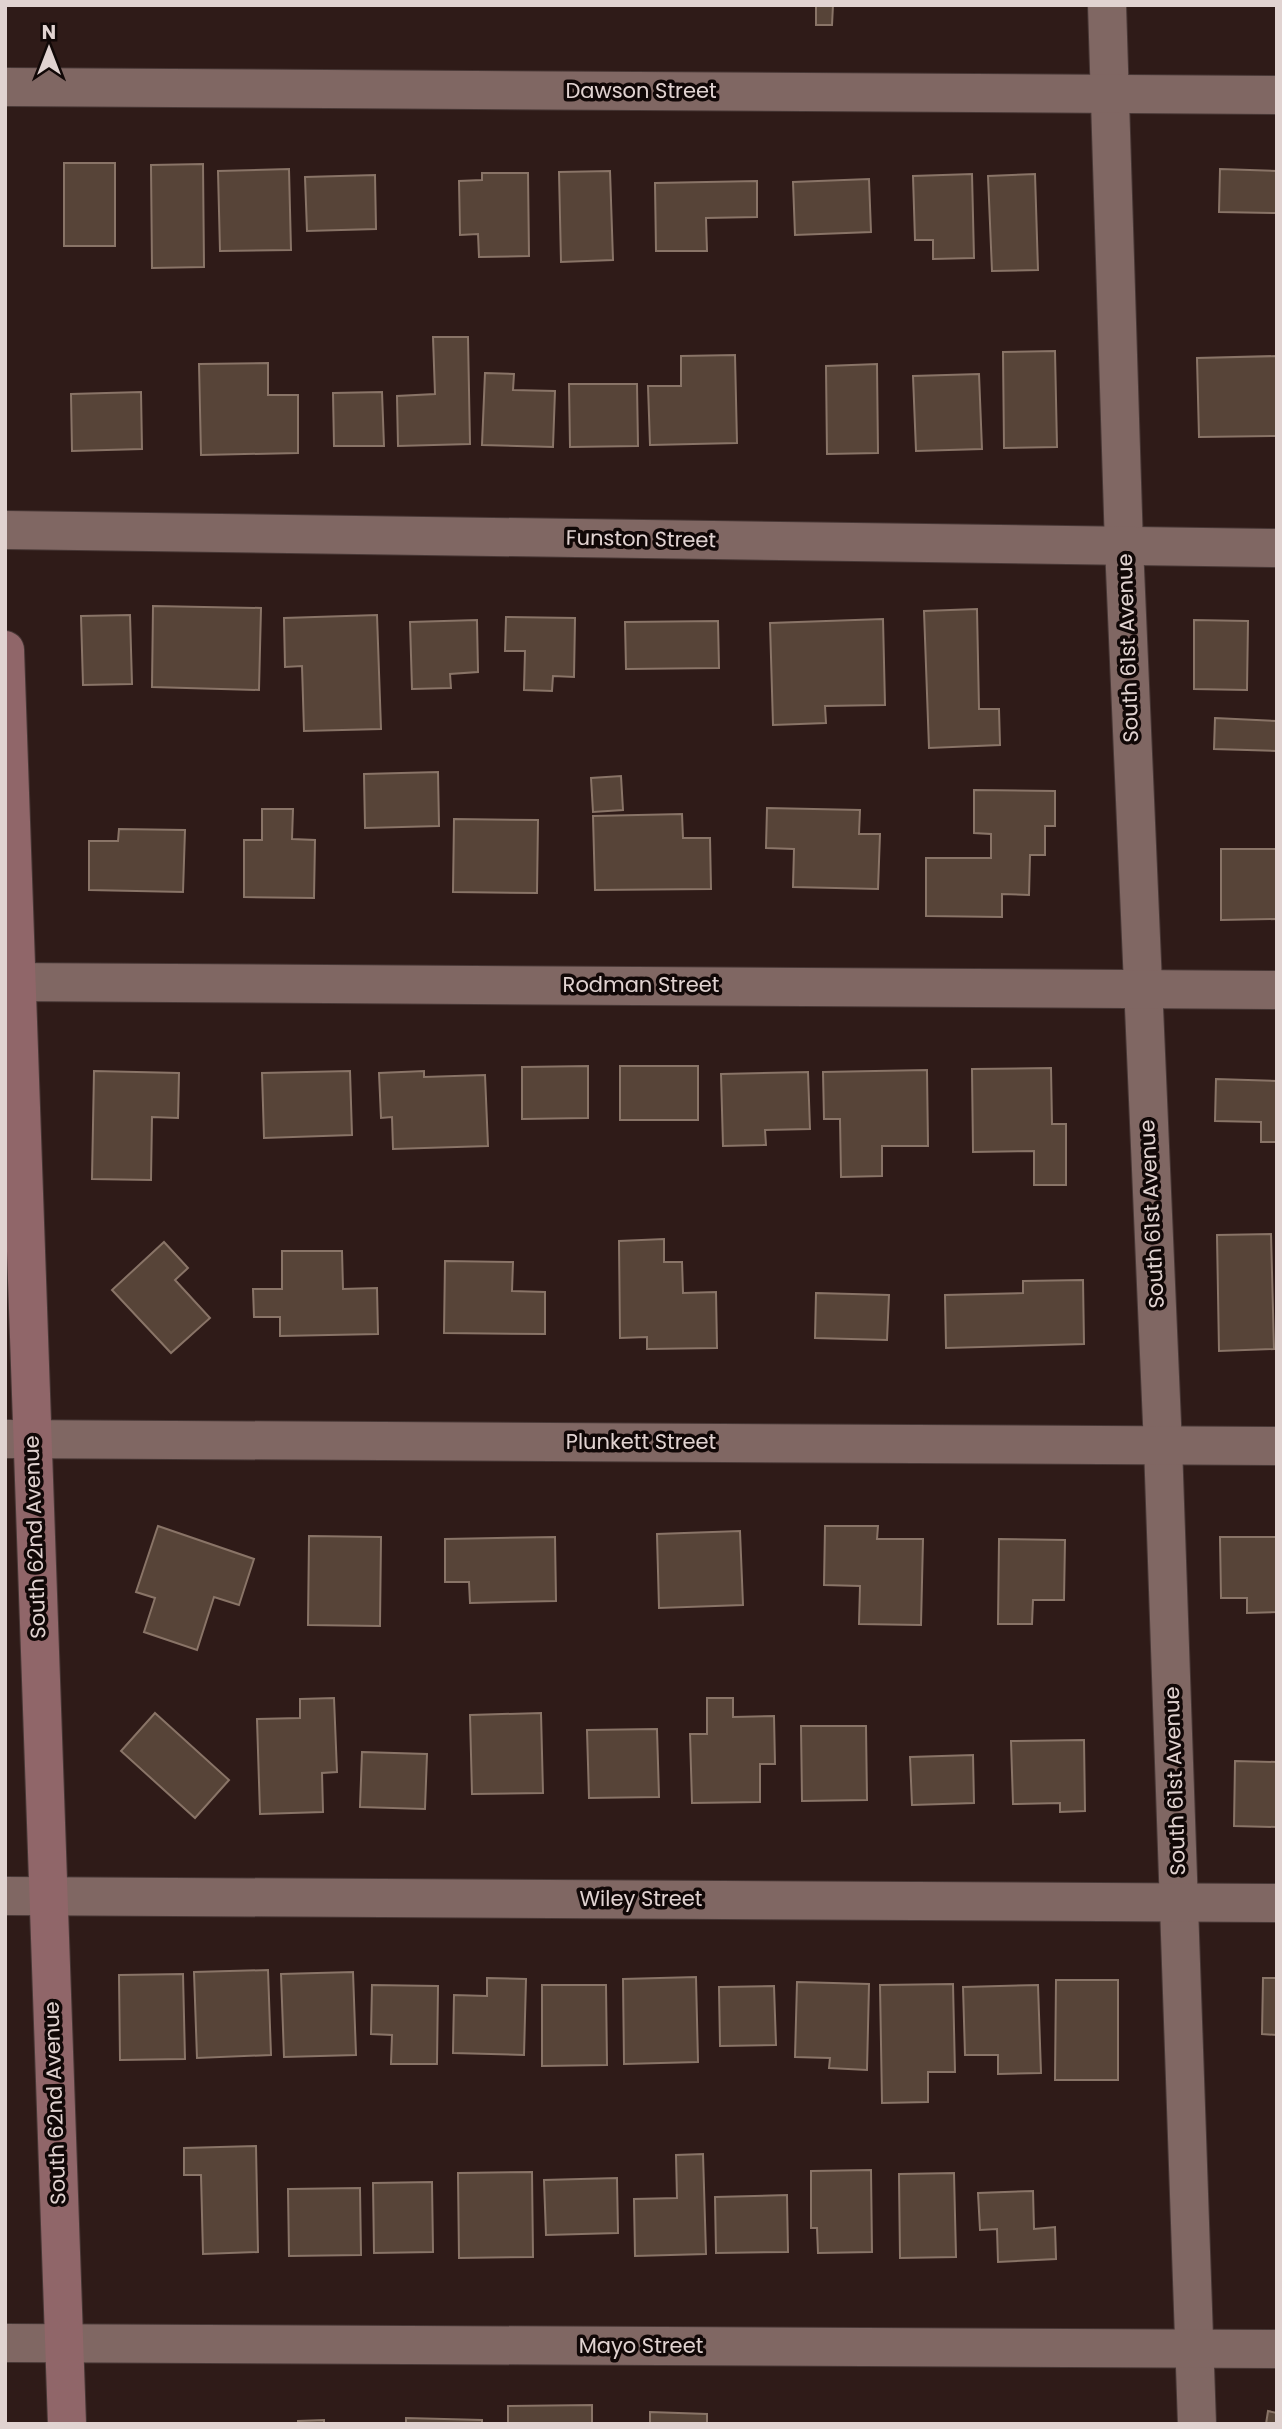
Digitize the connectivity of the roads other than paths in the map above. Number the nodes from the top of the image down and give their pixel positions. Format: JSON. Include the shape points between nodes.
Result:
{"nodes":[{"id":1,"x":1107,"y":5,"type":"edge"},
{"id":2,"x":5,"y":87,"type":"edge"},
{"id":3,"x":1109,"y":94,"type":"junction"},
{"id":4,"x":1277,"y":95,"type":"edge"},
{"id":5,"x":5,"y":530,"type":"edge"},
{"id":6,"x":1124,"y":546,"type":"junction"},
{"id":7,"x":1277,"y":548,"type":"edge"},
{"id":8,"x":5,"y":650,"type":"edge"},
{"id":9,"x":11,"y":982,"type":"edge"},
{"id":10,"x":1142,"y":989,"type":"junction"},
{"id":11,"x":1277,"y":990,"type":"edge"},
{"id":12,"x":18,"y":1439,"type":"edge"},
{"id":13,"x":1163,"y":1446,"type":"junction"},
{"id":14,"x":1277,"y":1446,"type":"edge"},
{"id":15,"x":5,"y":1896,"type":"edge"},
{"id":16,"x":47,"y":1896,"type":"junction"},
{"id":17,"x":1179,"y":1903,"type":"junction"},
{"id":18,"x":1277,"y":1903,"type":"edge"},
{"id":19,"x":5,"y":2343,"type":"edge"},
{"id":20,"x":65,"y":2343,"type":"junction"},
{"id":21,"x":1195,"y":2349,"type":"junction"},
{"id":22,"x":1277,"y":2349,"type":"edge"},
{"id":23,"x":67,"y":2424,"type":"edge"},
{"id":24,"x":1197,"y":2424,"type":"edge"}],
"edges":[{"from":1,"to":3,"type":"street","name":"South 61st Avenue"},
{"from":2,"to":3,"type":"street","name":"Dawson Street"},
{"from":3,"to":4,"type":"street","name":"Dawson Street"},
{"from":3,"to":6,"type":"street","name":"South 61st Avenue"},
{"from":5,"to":6,"type":"street","name":"Funston Street"},
{"from":6,"to":7,"type":"street","name":"Funston Street"},
{"from":6,"to":10,"type":"street","name":"South 61st Avenue"},
{"from":8,"to":9,"type":"street","name":"South 62nd Avenue"},
{"from":9,"to":10,"type":"street","name":"Rodman Street"},
{"from":9,"to":12,"type":"street","name":"South 62nd Avenue"},
{"from":10,"to":11,"type":"street","name":"Rodman Street"},
{"from":10,"to":13,"type":"street","name":"South 61st Avenue"},
{"from":12,"to":13,"type":"street","name":"Plunkett Street"},
{"from":12,"to":16,"type":"street","name":"South 62nd Avenue"},
{"from":13,"to":14,"type":"street","name":"Plunkett Street"},
{"from":13,"to":17,"type":"street","name":"South 61st Avenue"},
{"from":15,"to":16,"type":"street","name":"Wiley Street"},
{"from":16,"to":17,"type":"street","name":"Wiley Street"},
{"from":16,"to":20,"type":"street","name":"South 62nd Avenue"},
{"from":17,"to":18,"type":"street","name":"Wiley Street"},
{"from":17,"to":21,"type":"street","name":"South 61st Avenue"},
{"from":19,"to":20,"type":"street","name":"Mayo Street"},
{"from":20,"to":21,"type":"street","name":"Mayo Street"},
{"from":20,"to":23,"type":"street","name":"South 62nd Avenue"},
{"from":21,"to":22,"type":"street","name":"Mayo Street"},
{"from":21,"to":24,"type":"street","name":"South 61st Avenue"}]}
